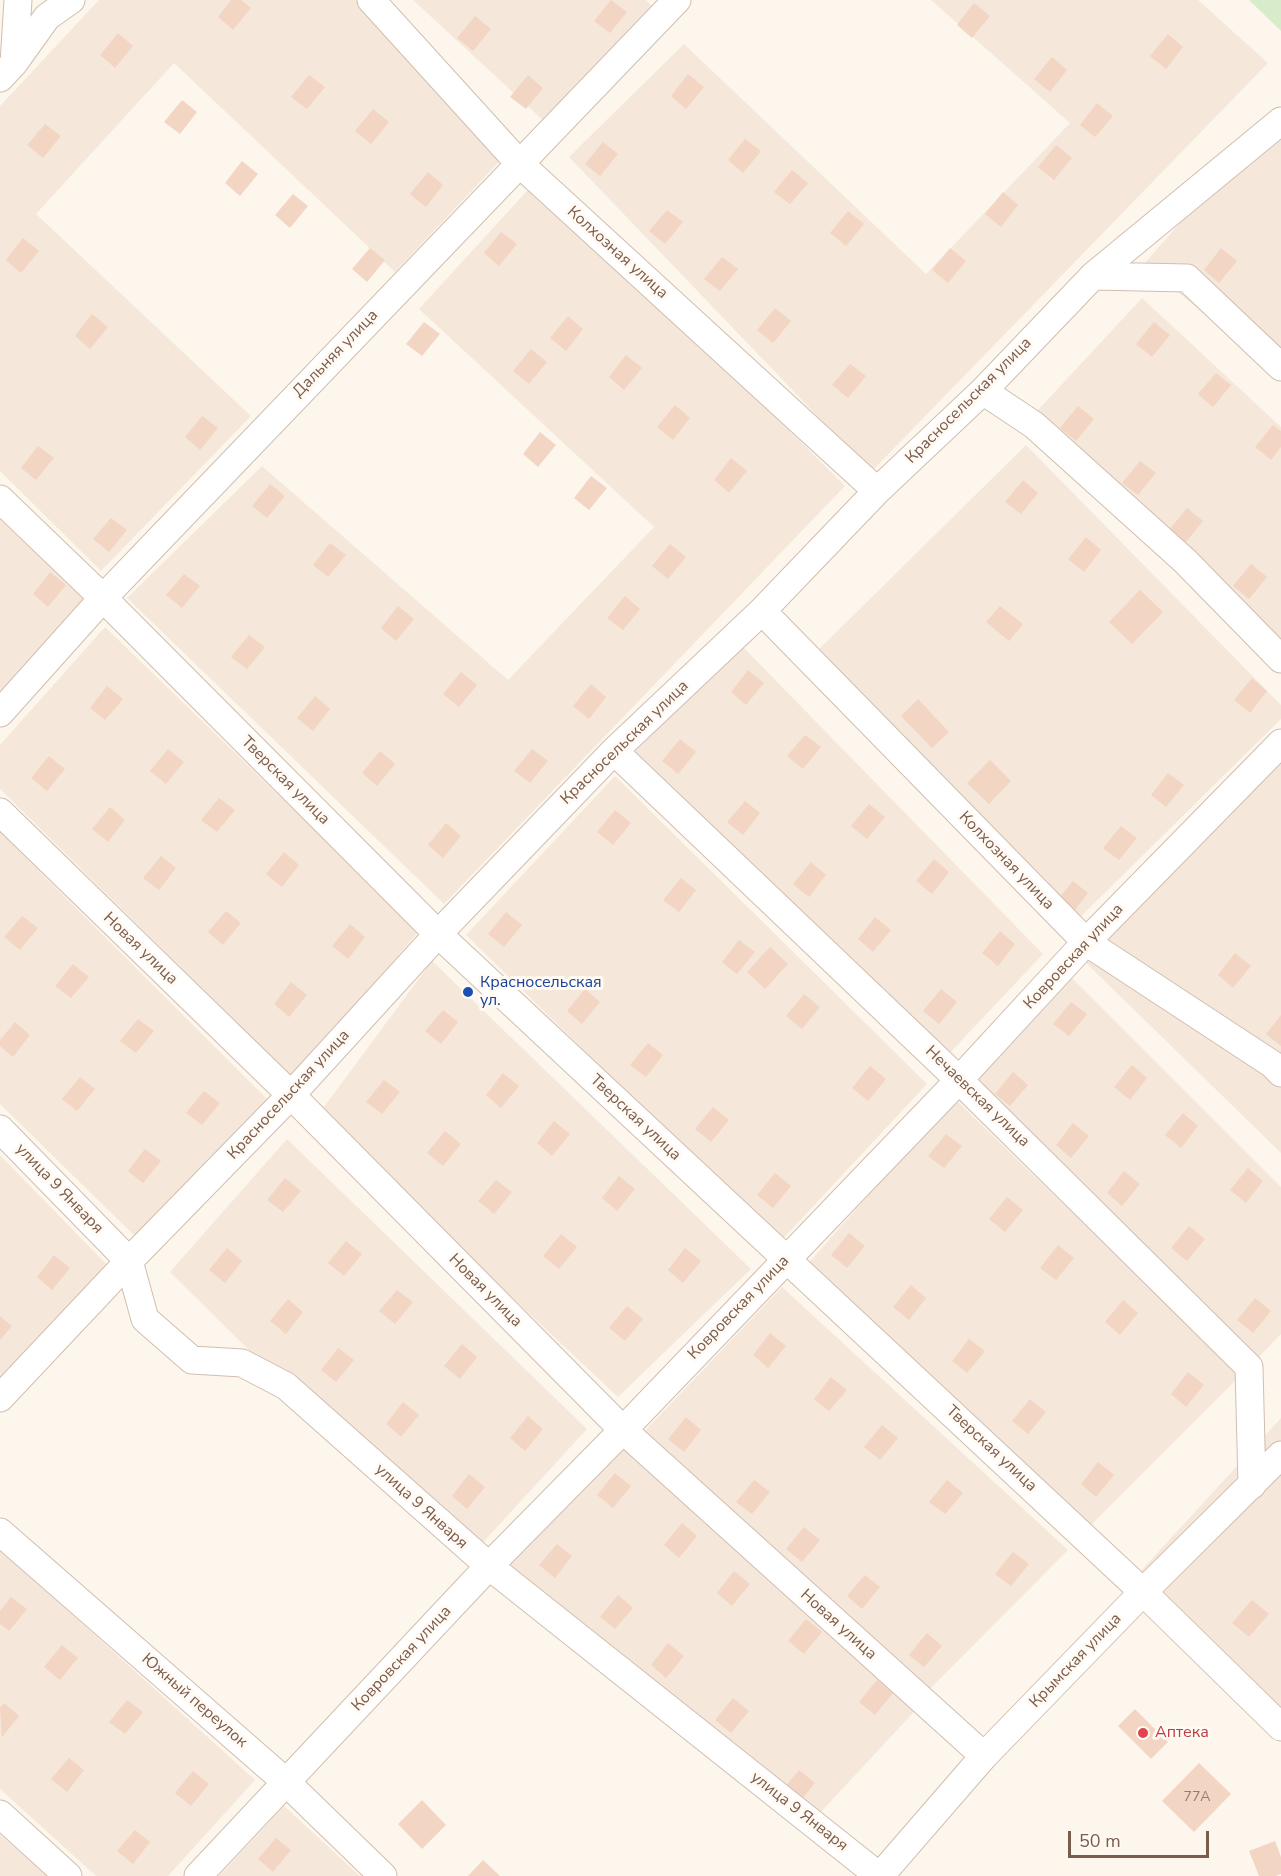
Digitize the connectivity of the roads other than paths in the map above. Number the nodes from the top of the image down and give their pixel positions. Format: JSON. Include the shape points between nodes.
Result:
{"nodes":[{"id":1,"x":18,"y":0,"type":"edge"},
{"id":2,"x":71,"y":0,"type":"edge"},
{"id":3,"x":371,"y":0,"type":"edge"},
{"id":4,"x":677,"y":0,"type":"edge"},
{"id":5,"x":7,"y":70,"type":"edge"},
{"id":6,"x":1281,"y":121,"type":"edge"},
{"id":7,"x":519,"y":163,"type":"junction"},
{"id":8,"x":1093,"y":276,"type":"junction"},
{"id":9,"x":1281,"y":367,"type":"edge"},
{"id":10,"x":982,"y":392,"type":"junction"},
{"id":11,"x":878,"y":491,"type":"junction"},
{"id":12,"x":0,"y":499,"type":"edge"},
{"id":13,"x":103,"y":598,"type":"junction"},
{"id":14,"x":762,"y":611,"type":"junction"},
{"id":15,"x":1281,"y":659,"type":"edge"},
{"id":16,"x":0,"y":713,"type":"edge"},
{"id":17,"x":1281,"y":742,"type":"edge"},
{"id":18,"x":614,"y":751,"type":"junction"},
{"id":19,"x":0,"y":812,"type":"edge"},
{"id":20,"x":438,"y":934,"type":"junction"},
{"id":21,"x":1086,"y":942,"type":"junction"},
{"id":22,"x":1281,"y":1073,"type":"edge"},
{"id":23,"x":959,"y":1080,"type":"junction"},
{"id":24,"x":291,"y":1095,"type":"junction"},
{"id":25,"x":0,"y":1128,"type":"edge"},
{"id":26,"x":787,"y":1258,"type":"junction"},
{"id":27,"x":129,"y":1261,"type":"junction"},
{"id":28,"x":0,"y":1398,"type":"edge"},
{"id":29,"x":623,"y":1430,"type":"junction"},
{"id":30,"x":1281,"y":1455,"type":"edge"},
{"id":31,"x":1252,"y":1485,"type":"junction"},
{"id":32,"x":0,"y":1532,"type":"edge"},
{"id":33,"x":489,"y":1566,"type":"junction"},
{"id":34,"x":1143,"y":1592,"type":"junction"},
{"id":35,"x":1281,"y":1726,"type":"edge"},
{"id":36,"x":984,"y":1756,"type":"junction"},
{"id":37,"x":286,"y":1782,"type":"junction"},
{"id":38,"x":0,"y":1815,"type":"edge"},
{"id":39,"x":68,"y":1876,"type":"edge"},
{"id":40,"x":198,"y":1876,"type":"edge"},
{"id":41,"x":383,"y":1876,"type":"edge"},
{"id":42,"x":880,"y":1876,"type":"edge"}],
"edges":[{"from":1,"to":5,"type":"street"},
{"from":2,"to":5,"type":"street","via":[[47,17]]},
{"from":3,"to":7,"type":"street","name":"Колхозная улица"},
{"from":4,"to":7,"type":"street","name":"Дальняя улица"},
{"from":6,"to":8,"type":"street","name":"Красносельская улица"},
{"from":7,"to":11,"type":"street","name":"Колхозная улица"},
{"from":7,"to":13,"type":"street","name":"Дальняя улица"},
{"from":8,"to":9,"type":"street","via":[[1187,278]]},
{"from":8,"to":10,"type":"street","name":"Красносельская улица"},
{"from":10,"to":11,"type":"street","name":"Красносельская улица"},
{"from":10,"to":15,"type":"street","via":[[1034,425],[1185,561]]},
{"from":11,"to":14,"type":"street","name":"Красносельская улица"},
{"from":12,"to":13,"type":"street","name":"Тверская улица"},
{"from":13,"to":16,"type":"street","name":"Дальняя улица"},
{"from":13,"to":20,"type":"street","name":"Тверская улица"},
{"from":14,"to":18,"type":"street","name":"Красносельская улица"},
{"from":14,"to":21,"type":"street","name":"Колхозная улица"},
{"from":17,"to":21,"type":"street","name":"Ковровская улица"},
{"from":18,"to":20,"type":"street","name":"Красносельская улица"},
{"from":18,"to":23,"type":"street","name":"Нечаевская улица"},
{"from":19,"to":24,"type":"street","name":"Новая улица"},
{"from":20,"to":24,"type":"street","name":"Красносельская улица"},
{"from":20,"to":26,"type":"street","name":"Тверская улица"},
{"from":21,"to":22,"type":"street","name":"Колхозная улица"},
{"from":21,"to":23,"type":"street","name":"Ковровская улица"},
{"from":23,"to":26,"type":"street","name":"Ковровская улица"},
{"from":23,"to":31,"type":"street","name":"Нечаевская улица","via":[[1249,1367]]},
{"from":24,"to":27,"type":"street","name":"Красносельская улица"},
{"from":24,"to":29,"type":"street","name":"Новая улица"},
{"from":25,"to":27,"type":"street","name":"улица 9 Января"},
{"from":26,"to":29,"type":"street","name":"Ковровская улица"},
{"from":26,"to":34,"type":"street","name":"Тверская улица"},
{"from":27,"to":28,"type":"street","name":"Красносельская улица"},
{"from":27,"to":33,"type":"street","name":"улица 9 Января","via":[[145,1319],[192,1360],[242,1363],[286,1386]]},
{"from":29,"to":33,"type":"street","name":"Ковровская улица"},
{"from":29,"to":36,"type":"street","name":"Новая улица"},
{"from":30,"to":31,"type":"street","name":"Крымская улица"},
{"from":31,"to":34,"type":"street","name":"Крымская улица"},
{"from":32,"to":37,"type":"street","name":"Южный переулок"},
{"from":33,"to":37,"type":"street","name":"Ковровская улица"},
{"from":33,"to":42,"type":"street","name":"улица 9 Января"},
{"from":34,"to":35,"type":"street","name":"Тверская улица"},
{"from":34,"to":36,"type":"street","name":"Крымская улица"},
{"from":36,"to":42,"type":"street","name":"Крымская улица"},
{"from":37,"to":40,"type":"street","name":"Ковровская улица"},
{"from":37,"to":41,"type":"street","name":"Южный переулок"},
{"from":38,"to":39,"type":"street"}]}
